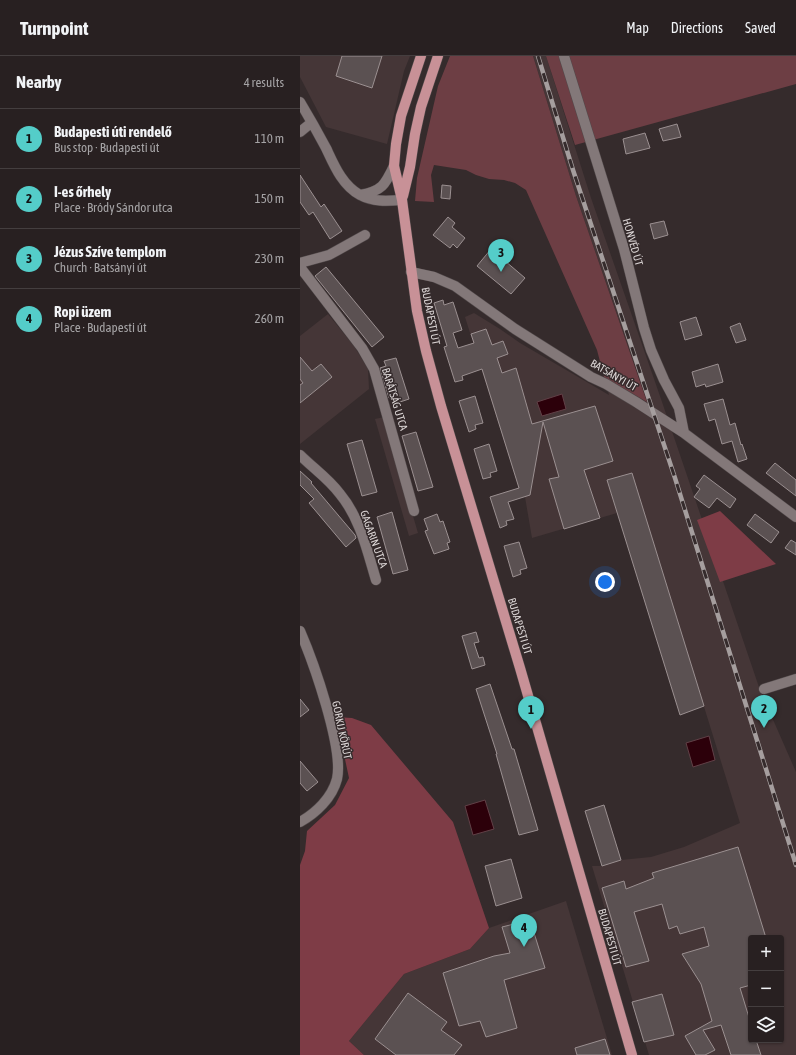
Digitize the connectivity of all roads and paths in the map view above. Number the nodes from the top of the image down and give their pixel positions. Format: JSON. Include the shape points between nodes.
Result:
{"nodes":[{"id":1,"x":421,"y":56,"type":"edge"},
{"id":2,"x":438,"y":56,"type":"edge"},
{"id":3,"x":564,"y":56,"type":"edge"},
{"id":4,"x":300,"y":102,"type":"edge"},
{"id":5,"x":311,"y":123,"type":"junction"},
{"id":6,"x":300,"y":132,"type":"edge"},
{"id":7,"x":394,"y":166,"type":"junction"},
{"id":8,"x":360,"y":195,"type":"junction"},
{"id":9,"x":402,"y":200,"type":"junction"},
{"id":10,"x":365,"y":235,"type":"dead end"},
{"id":11,"x":300,"y":263,"type":"edge"},
{"id":12,"x":300,"y":267,"type":"edge"},
{"id":13,"x":411,"y":272,"type":"junction"},
{"id":14,"x":684,"y":433,"type":"junction"},
{"id":15,"x":300,"y":455,"type":"edge"},
{"id":16,"x":414,"y":511,"type":"dead end"},
{"id":17,"x":796,"y":516,"type":"edge"},
{"id":18,"x":376,"y":580,"type":"dead end"},
{"id":19,"x":300,"y":631,"type":"edge"},
{"id":20,"x":796,"y":680,"type":"edge"},
{"id":21,"x":764,"y":689,"type":"dead end"},
{"id":22,"x":300,"y":822,"type":"edge"},
{"id":23,"x":632,"y":1055,"type":"edge"}],
"edges":[{"from":1,"to":7,"type":"main road","name":"BUDAPESTI ÚT","via":[[401,116]]},
{"from":2,"to":9,"type":"main road","via":[[415,134]]},
{"from":3,"to":14,"type":"street","name":"HONVÉD ÚT","via":[[624,249],[647,335],[664,380],[679,408]]},
{"from":4,"to":5,"type":"street"},
{"from":5,"to":6,"type":"street"},
{"from":5,"to":8,"type":"street","via":[[335,167],[349,187]]},
{"from":7,"to":8,"type":"street","name":"BUDAPESTI ÚT","via":[[386,184],[370,193]]},
{"from":7,"to":9,"type":"main road","name":"BUDAPESTI ÚT"},
{"from":8,"to":9,"type":"street","via":[[378,201]]},
{"from":9,"to":13,"type":"main road","name":"BUDAPESTI ÚT"},
{"from":10,"to":11,"type":"street","via":[[329,254]]},
{"from":12,"to":16,"type":"street","name":"BARÁTSÁG UTCA","via":[[362,348],[374,369]]},
{"from":13,"to":14,"type":"street","name":"BATSÁNYI ÚT","via":[[434,277],[455,286],[515,329]]},
{"from":13,"to":23,"type":"main road","name":"BUDAPESTI ÚT","via":[[421,331],[441,406]]},
{"from":14,"to":17,"type":"street","name":"BATSÁNYI ÚT"},
{"from":15,"to":18,"type":"street","name":"GAGARIN UTCA","via":[[329,481],[348,504],[363,536]]},
{"from":19,"to":22,"type":"street","name":"GORKIJ KÖRÚT","via":[[323,697],[334,737],[338,768],[333,790],[326,801]]},
{"from":20,"to":21,"type":"street"}]}
